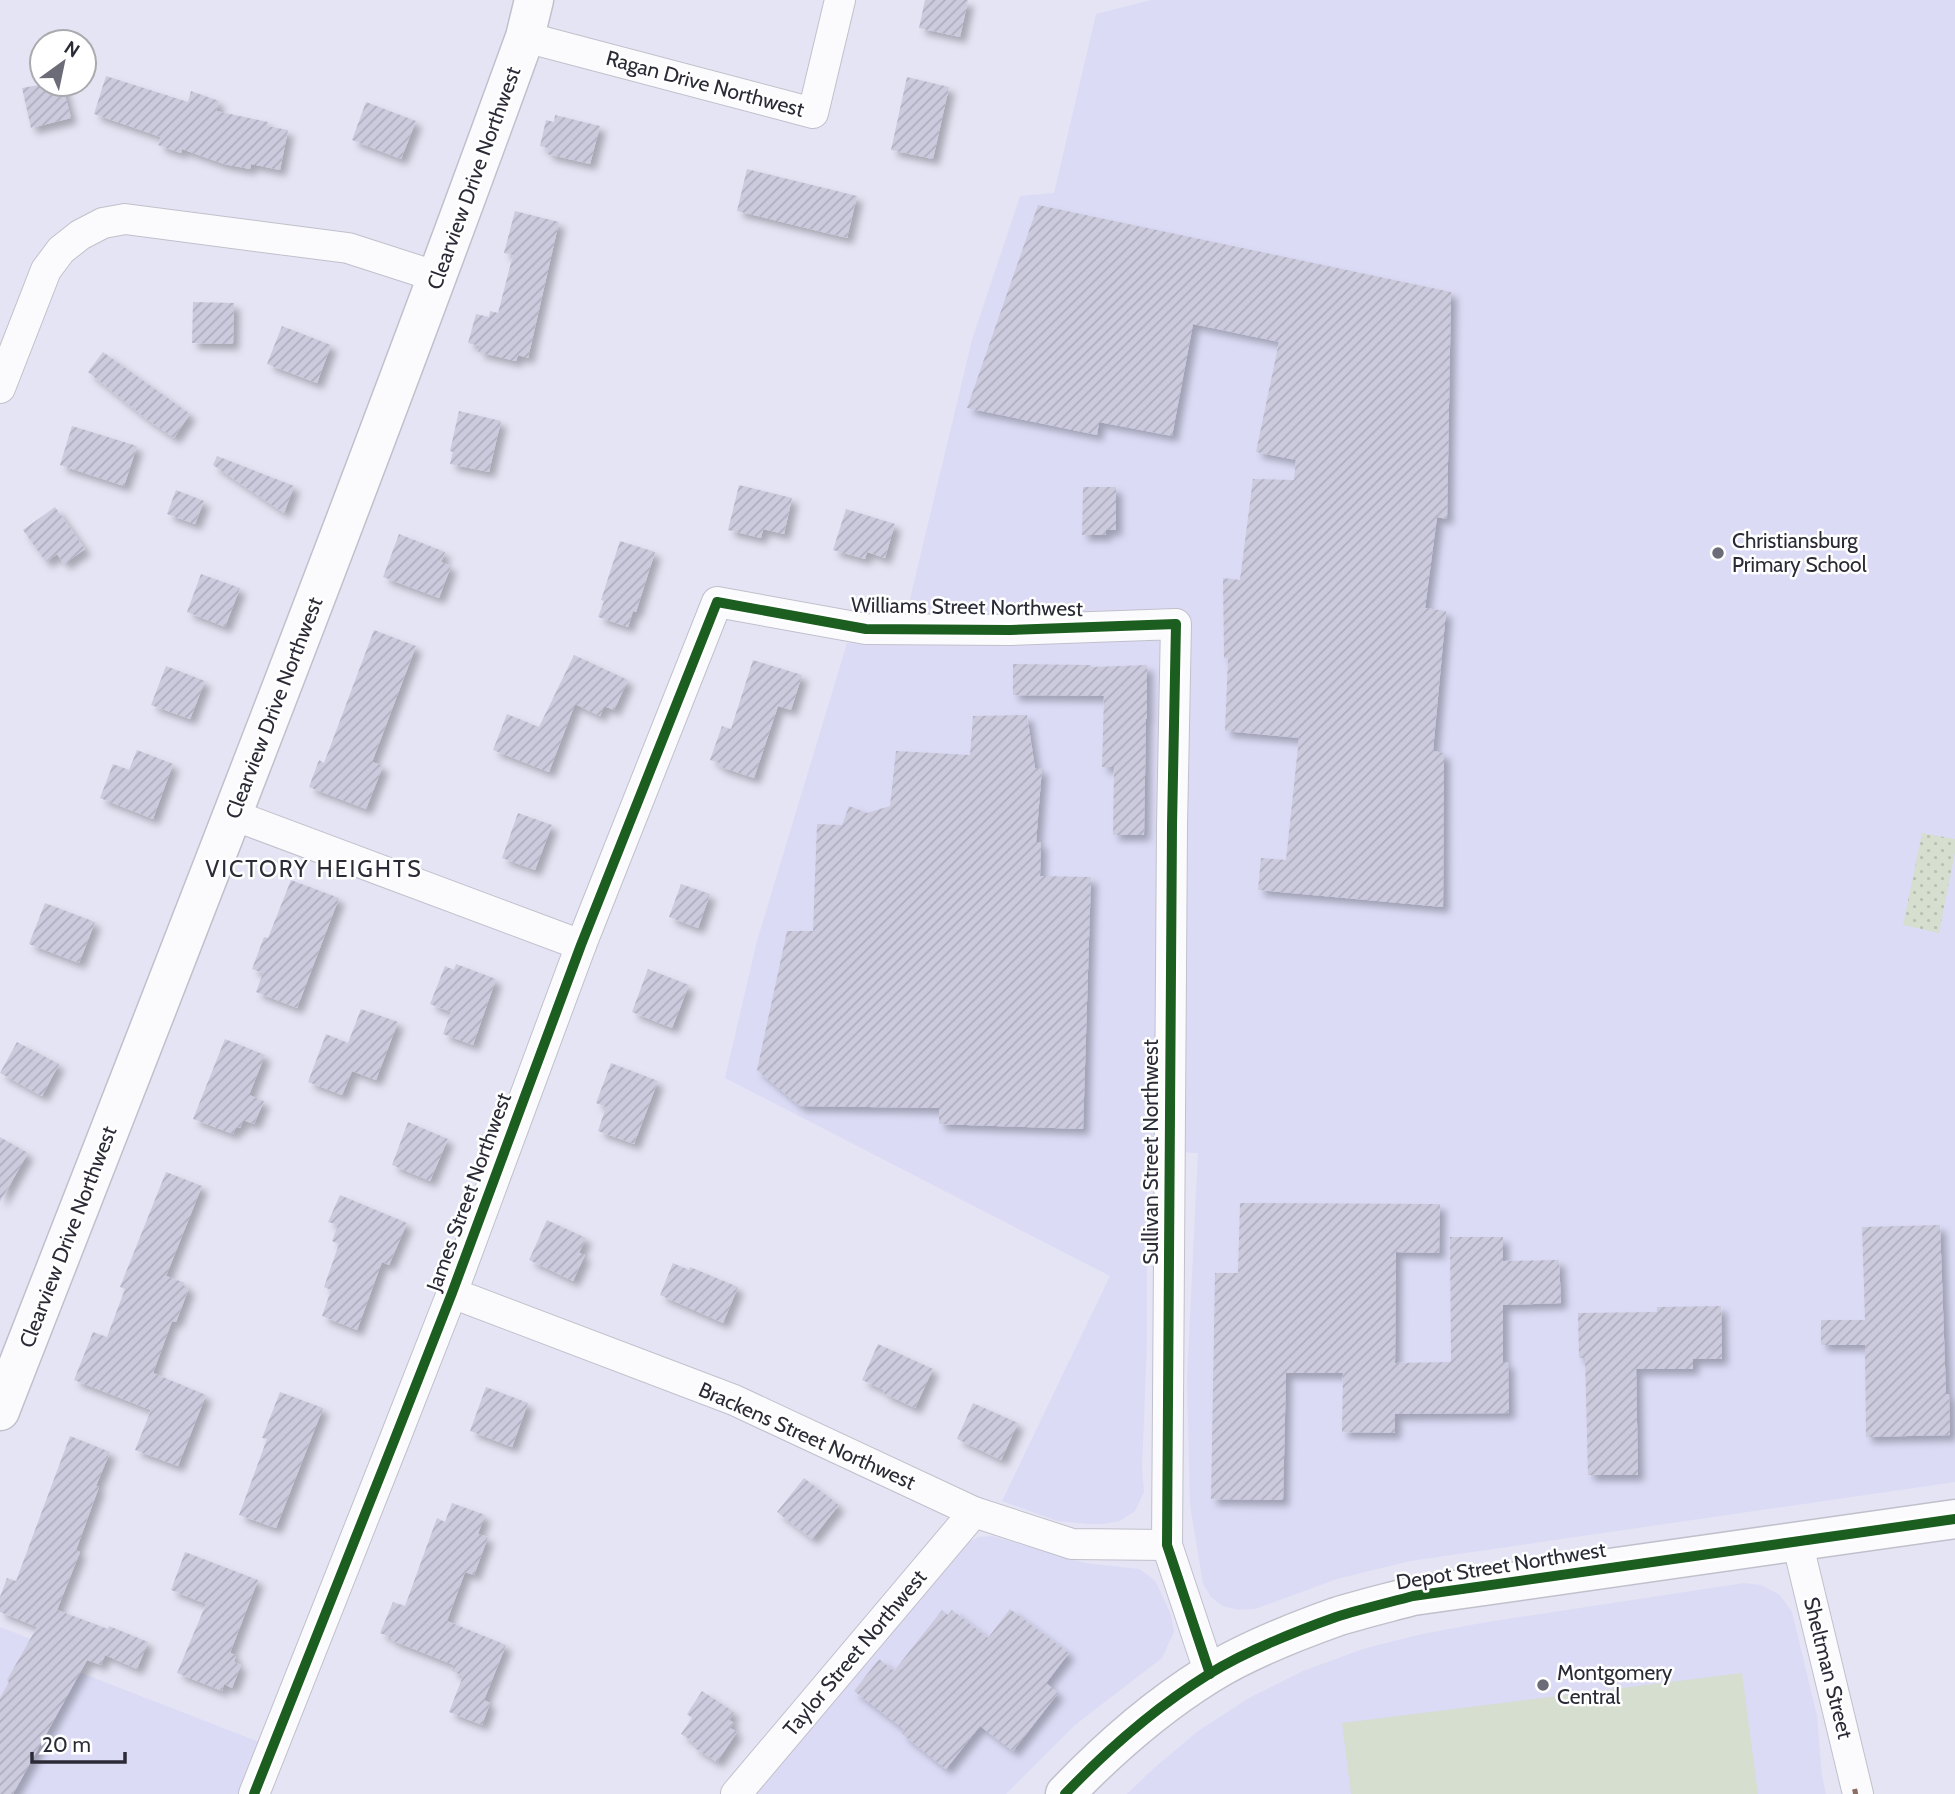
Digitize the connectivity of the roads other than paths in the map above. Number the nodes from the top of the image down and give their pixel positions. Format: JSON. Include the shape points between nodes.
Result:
{"nodes":[{"id":1,"x":534,"y":0,"type":"edge"},
{"id":2,"x":840,"y":0,"type":"edge"},
{"id":3,"x":525,"y":37,"type":"junction"},
{"id":4,"x":438,"y":277,"type":"junction"},
{"id":5,"x":0,"y":388,"type":"edge"},
{"id":6,"x":717,"y":602,"type":"joint"},
{"id":7,"x":1176,"y":624,"type":"joint"},
{"id":8,"x":233,"y":815,"type":"junction"},
{"id":9,"x":581,"y":945,"type":"junction"},
{"id":10,"x":452,"y":1293,"type":"junction"},
{"id":11,"x":0,"y":1411,"type":"edge"},
{"id":12,"x":974,"y":1512,"type":"junction"},
{"id":13,"x":1955,"y":1519,"type":"edge"},
{"id":14,"x":1797,"y":1542,"type":"junction"},
{"id":15,"x":1167,"y":1545,"type":"junction"},
{"id":16,"x":1210,"y":1674,"type":"junction"},
{"id":17,"x":254,"y":1794,"type":"edge"},
{"id":18,"x":736,"y":1794,"type":"edge"},
{"id":19,"x":1065,"y":1794,"type":"edge"},
{"id":20,"x":1858,"y":1794,"type":"edge"}],
"edges":[{"from":1,"to":3,"type":"street","name":"Clearview Drive Northwest"},
{"from":2,"to":3,"type":"street","name":"Ragan Drive Northwest","via":[[813,113]]},
{"from":3,"to":4,"type":"street","name":"Clearview Drive Northwest"},
{"from":4,"to":5,"type":"street","via":[[348,248],[125,219],[103,223],[61,250],[47,270]]},
{"from":4,"to":8,"type":"street","name":"Clearview Drive Northwest"},
{"from":6,"to":7,"type":"street","name":"Williams Street Northwest","via":[[866,629],[1010,631]]},
{"from":6,"to":9,"type":"street","name":"James Street Northwest"},
{"from":7,"to":15,"type":"street","name":"Sullivan Street Northwest"},
{"from":8,"to":9,"type":"street"},
{"from":8,"to":11,"type":"street","name":"Clearview Drive Northwest"},
{"from":9,"to":10,"type":"street","name":"James Street Northwest"},
{"from":10,"to":12,"type":"street","name":"Brackens Street Northwest","via":[[734,1400]]},
{"from":10,"to":17,"type":"street","name":"James Street Northwest"},
{"from":12,"to":15,"type":"street","name":"Brackens Street Northwest","via":[[1072,1544]]},
{"from":12,"to":18,"type":"street","name":"Taylor Street Northwest"},
{"from":13,"to":14,"type":"street","name":"Depot Street Northwest"},
{"from":14,"to":16,"type":"street","name":"Depot Street Northwest","via":[[1413,1596],[1337,1617],[1272,1642]]},
{"from":14,"to":20,"type":"street","name":"Sheltman Street"},
{"from":15,"to":16,"type":"street","name":"Sullivan Street Northwest"},
{"from":16,"to":19,"type":"street","name":"Depot Street Northwest","via":[[1147,1717]]}]}
